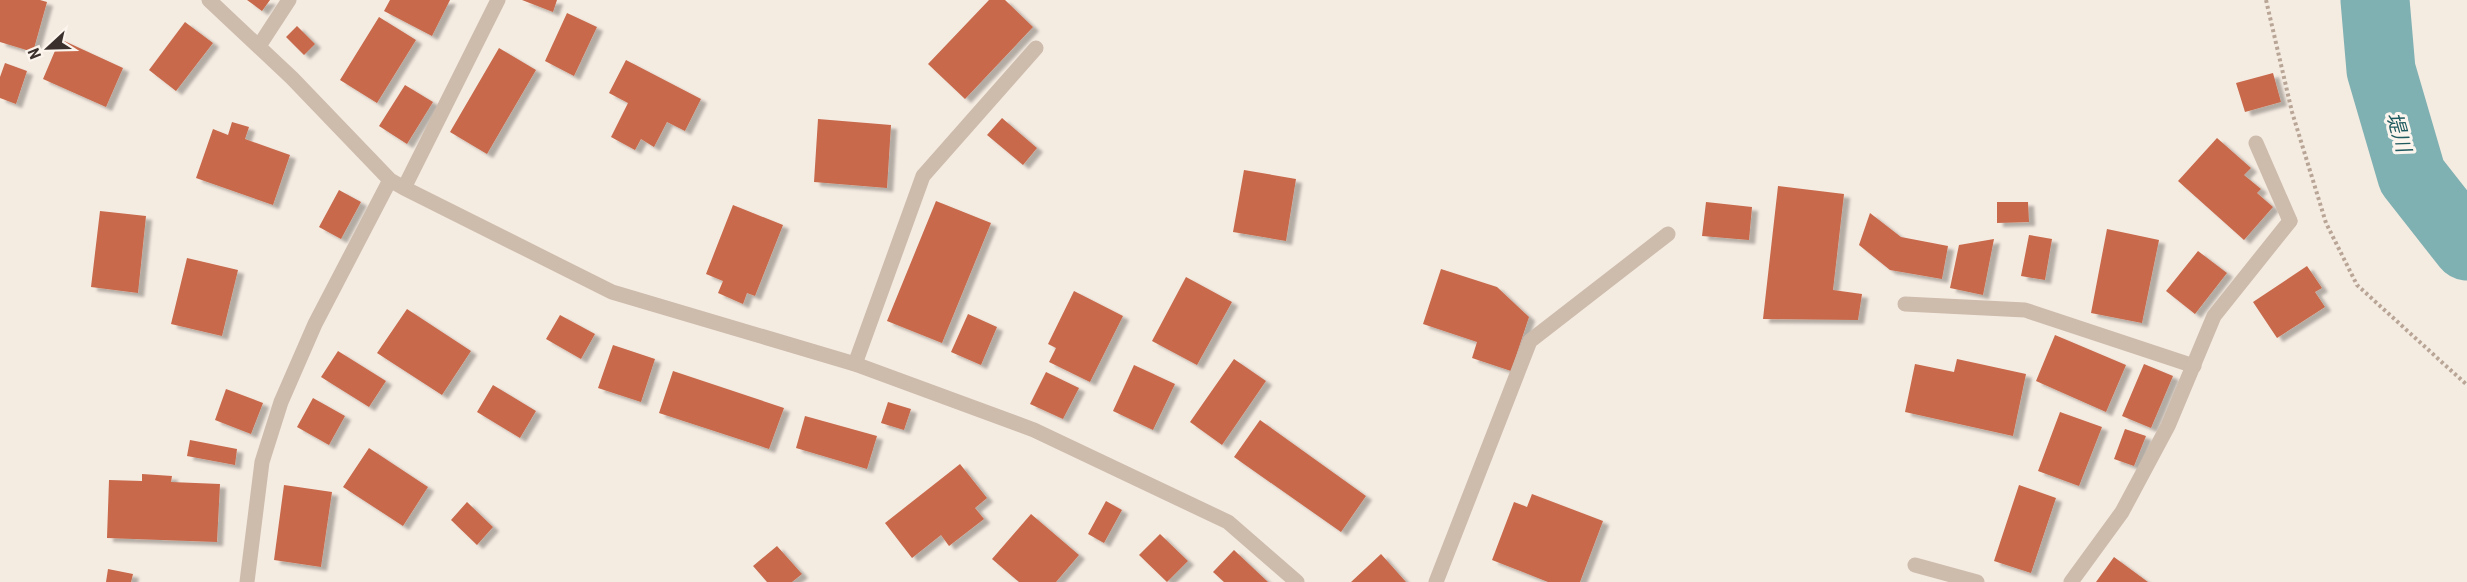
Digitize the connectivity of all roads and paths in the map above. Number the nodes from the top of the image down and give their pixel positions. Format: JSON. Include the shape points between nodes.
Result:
{"nodes":[{"id":1,"x":209,"y":0,"type":"edge"},
{"id":2,"x":289,"y":0,"type":"edge"},
{"id":3,"x":498,"y":0,"type":"edge"},
{"id":4,"x":2266,"y":0,"type":"edge"},
{"id":5,"x":259,"y":46,"type":"junction"},
{"id":6,"x":1036,"y":48,"type":"dead end"},
{"id":7,"x":2256,"y":143,"type":"dead end"},
{"id":8,"x":390,"y":180,"type":"junction"},
{"id":9,"x":404,"y":188,"type":"junction"},
{"id":10,"x":1668,"y":234,"type":"dead end"},
{"id":11,"x":1905,"y":304,"type":"dead end"},
{"id":12,"x":855,"y":364,"type":"junction"},
{"id":13,"x":2194,"y":366,"type":"junction"},
{"id":14,"x":2467,"y":385,"type":"edge"},
{"id":15,"x":1915,"y":565,"type":"dead end"},
{"id":16,"x":247,"y":582,"type":"edge"},
{"id":17,"x":1297,"y":582,"type":"edge"},
{"id":18,"x":1436,"y":582,"type":"edge"},
{"id":19,"x":1977,"y":582,"type":"edge"},
{"id":20,"x":2071,"y":582,"type":"edge"}],
"edges":[{"from":1,"to":5,"type":"street"},
{"from":2,"to":5,"type":"street"},
{"from":3,"to":9,"type":"street"},
{"from":4,"to":14,"type":"path","via":[[2292,112],[2326,223],[2357,285]]},
{"from":5,"to":8,"type":"street"},
{"from":6,"to":12,"type":"street","via":[[923,176]]},
{"from":7,"to":13,"type":"street","via":[[2290,221],[2214,316]]},
{"from":8,"to":9,"type":"street"},
{"from":8,"to":16,"type":"street","via":[[315,324],[281,402],[262,462]]},
{"from":9,"to":12,"type":"street","via":[[612,292]]},
{"from":10,"to":18,"type":"street","via":[[1530,341]]},
{"from":11,"to":13,"type":"street","via":[[2025,310]]},
{"from":12,"to":17,"type":"street","via":[[1034,430],[1228,522]]},
{"from":13,"to":20,"type":"street","via":[[2168,426],[2122,512]]},
{"from":15,"to":19,"type":"street"}]}
